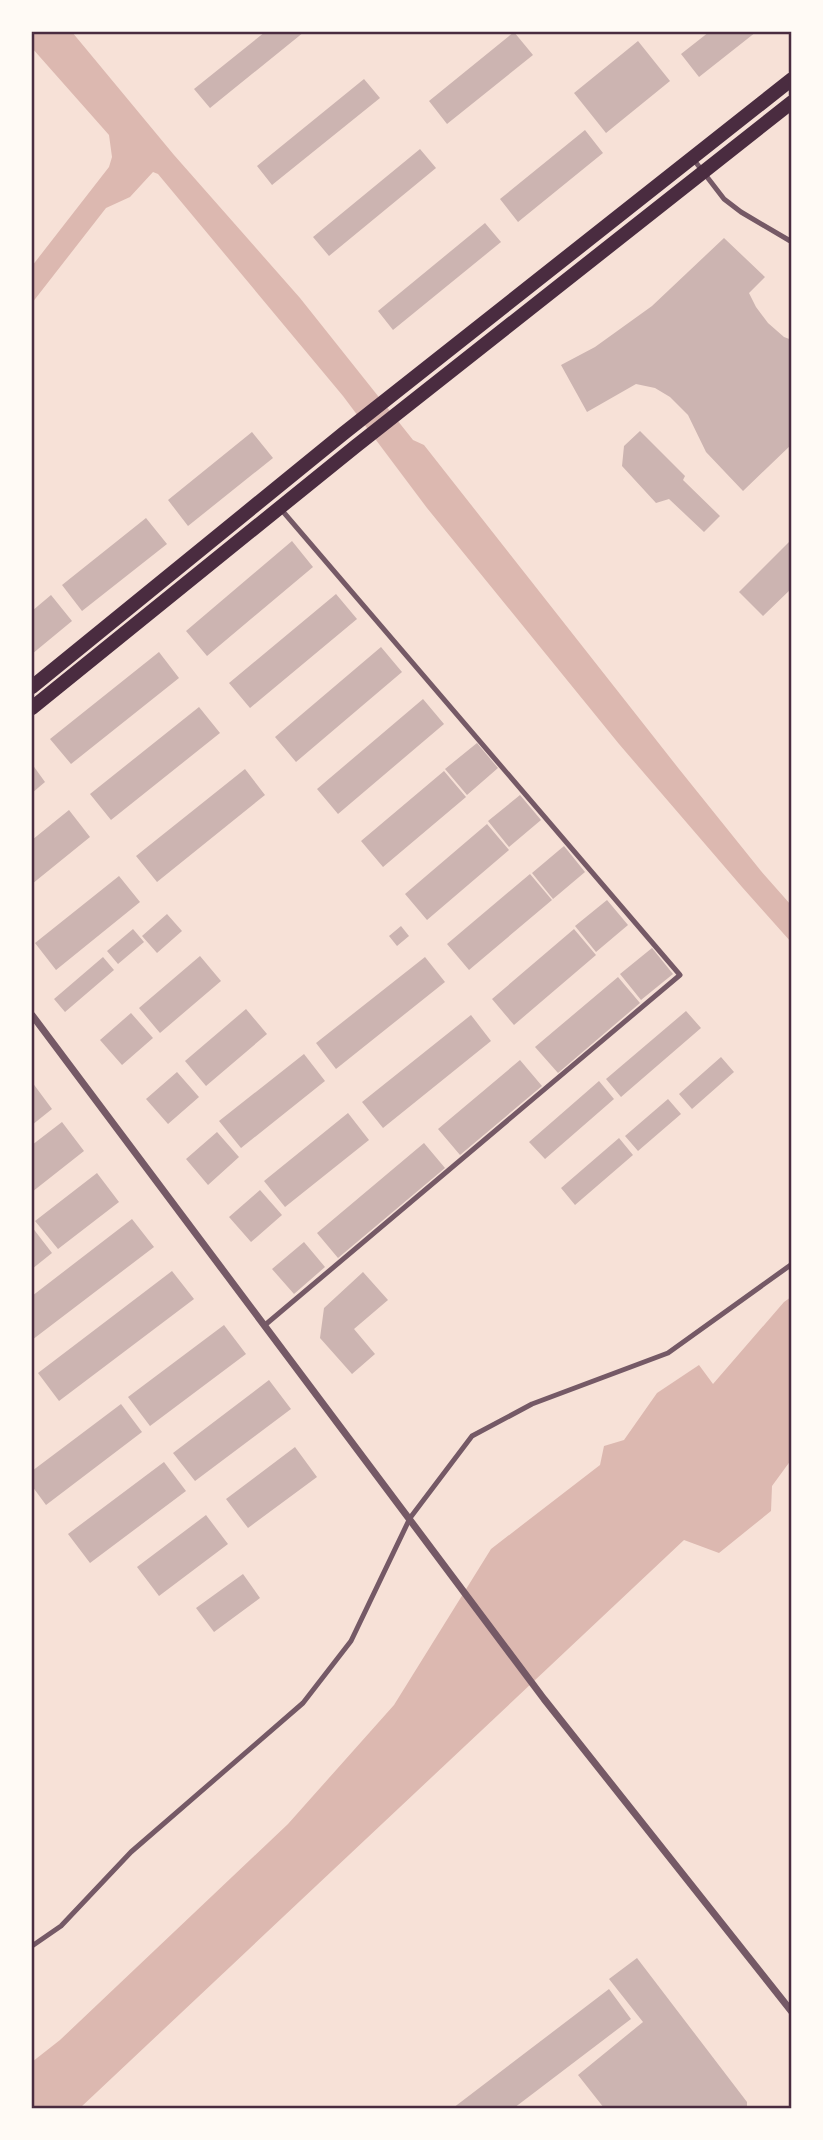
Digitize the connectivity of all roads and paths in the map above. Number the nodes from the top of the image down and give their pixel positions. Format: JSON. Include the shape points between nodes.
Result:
{"nodes":[{"id":1,"x":792,"y":79,"type":"edge"},
{"id":2,"x":792,"y":102,"type":"edge"},
{"id":3,"x":692,"y":158,"type":"junction"},
{"id":4,"x":703,"y":171,"type":"junction"},
{"id":5,"x":792,"y":242,"type":"edge"},
{"id":6,"x":280,"y":508,"type":"junction"},
{"id":7,"x":32,"y":687,"type":"edge"},
{"id":8,"x":32,"y":708,"type":"edge"},
{"id":9,"x":32,"y":1015,"type":"edge"},
{"id":10,"x":792,"y":1265,"type":"edge"},
{"id":11,"x":265,"y":1325,"type":"junction"},
{"id":12,"x":410,"y":1518,"type":"junction"},
{"id":13,"x":32,"y":1946,"type":"edge"},
{"id":14,"x":792,"y":2012,"type":"edge"}],
"edges":[{"from":1,"to":3,"type":"main road"},
{"from":2,"to":4,"type":"main road"},
{"from":3,"to":4,"type":"lane"},
{"from":3,"to":7,"type":"main road"},
{"from":4,"to":5,"type":"lane","via":[[724,199]]},
{"from":4,"to":6,"type":"main road"},
{"from":6,"to":8,"type":"main road"},
{"from":6,"to":11,"type":"lane","via":[[680,975]]},
{"from":9,"to":11,"type":"street"},
{"from":10,"to":12,"type":"lane","via":[[667,1353],[532,1404],[472,1436]]},
{"from":11,"to":12,"type":"street"},
{"from":12,"to":13,"type":"lane","via":[[351,1641],[303,1703],[131,1852],[61,1926]]},
{"from":12,"to":14,"type":"street","via":[[544,1699]]}]}
